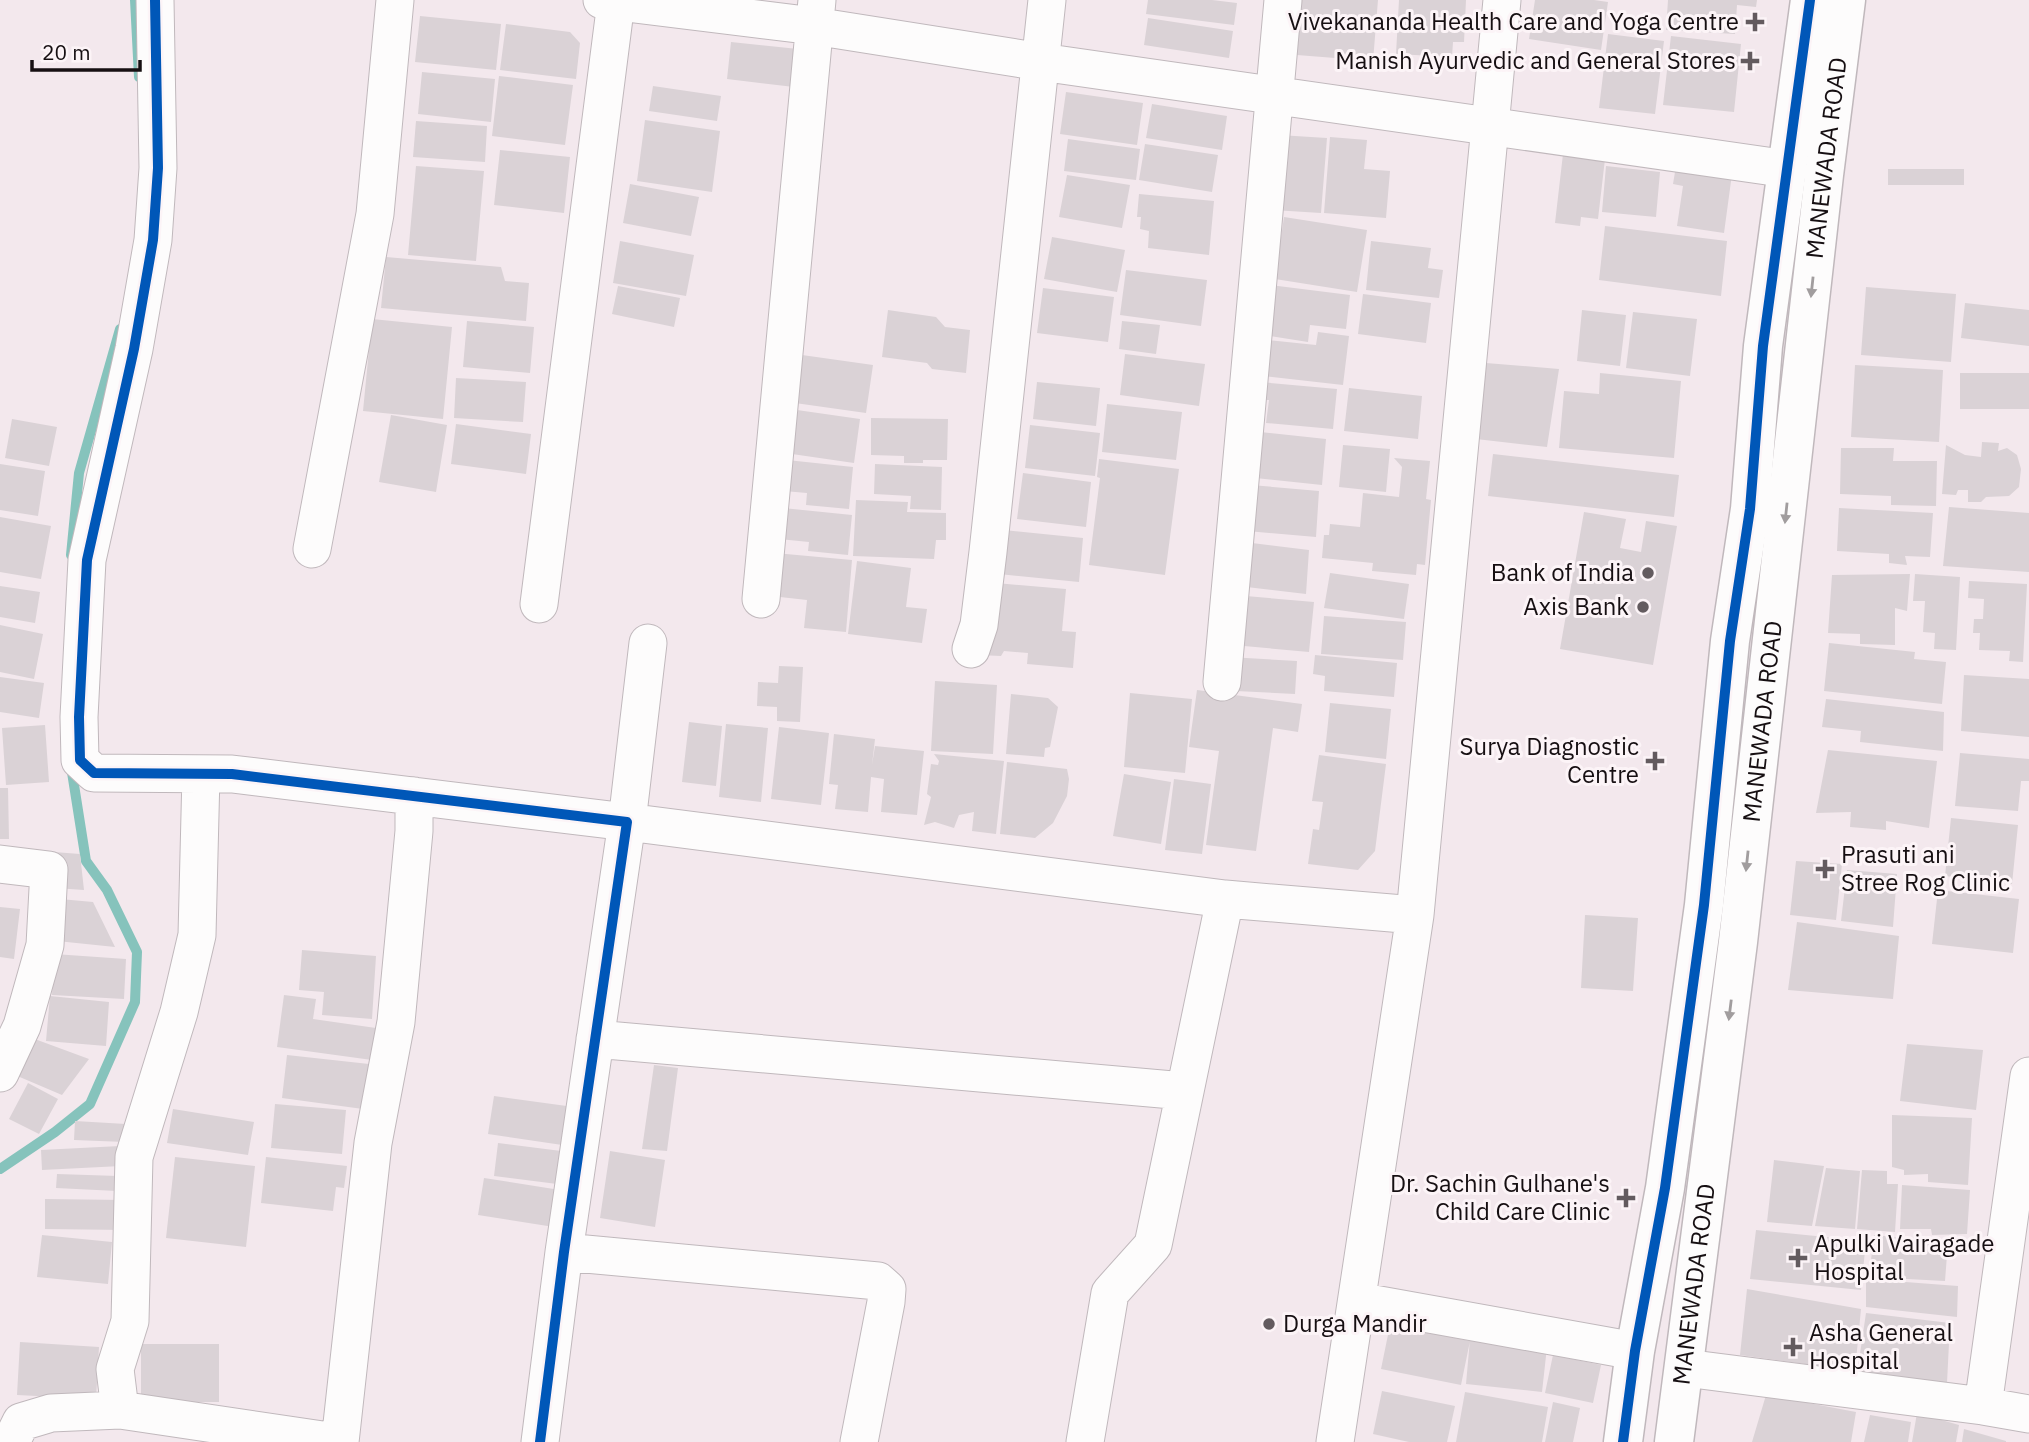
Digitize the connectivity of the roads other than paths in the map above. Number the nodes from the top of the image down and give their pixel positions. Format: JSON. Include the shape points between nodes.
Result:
{"nodes":[{"id":1,"x":155,"y":0,"type":"edge"},
{"id":2,"x":395,"y":0,"type":"edge"},
{"id":3,"x":1047,"y":0,"type":"edge"},
{"id":4,"x":1283,"y":0,"type":"edge"},
{"id":5,"x":1502,"y":0,"type":"edge"},
{"id":6,"x":1810,"y":0,"type":"edge"},
{"id":7,"x":1846,"y":0,"type":"edge"},
{"id":8,"x":609,"y":1,"type":"edge"},
{"id":9,"x":816,"y":13,"type":"edge"},
{"id":10,"x":1041,"y":62,"type":"junction"},
{"id":11,"x":1276,"y":96,"type":"junction"},
{"id":12,"x":1490,"y":126,"type":"junction"},
{"id":13,"x":1806,"y":172,"type":"junction"},
{"id":14,"x":312,"y":549,"type":"dead end"},
{"id":15,"x":761,"y":599,"type":"dead end"},
{"id":16,"x":539,"y":604,"type":"dead end"},
{"id":17,"x":648,"y":643,"type":"dead end"},
{"id":18,"x":971,"y":649,"type":"dead end"},
{"id":19,"x":1222,"y":682,"type":"dead end"},
{"id":20,"x":201,"y":774,"type":"junction"},
{"id":21,"x":414,"y":796,"type":"junction"},
{"id":22,"x":627,"y":822,"type":"junction"},
{"id":23,"x":0,"y":864,"type":"edge"},
{"id":24,"x":1225,"y":899,"type":"junction"},
{"id":25,"x":1415,"y":915,"type":"junction"},
{"id":26,"x":595,"y":1039,"type":"junction"},
{"id":27,"x":0,"y":1073,"type":"edge"},
{"id":28,"x":2029,"y":1076,"type":"edge"},
{"id":29,"x":1184,"y":1091,"type":"junction"},
{"id":30,"x":564,"y":1252,"type":"junction"},
{"id":31,"x":1357,"y":1300,"type":"junction"},
{"id":32,"x":1634,"y":1351,"type":"junction"},
{"id":33,"x":1685,"y":1368,"type":"junction"},
{"id":34,"x":1983,"y":1406,"type":"junction"},
{"id":35,"x":120,"y":1410,"type":"junction"},
{"id":36,"x":2029,"y":1414,"type":"edge"},
{"id":37,"x":11,"y":1442,"type":"edge"},
{"id":38,"x":338,"y":1442,"type":"edge"},
{"id":39,"x":540,"y":1442,"type":"edge"},
{"id":40,"x":859,"y":1442,"type":"edge"},
{"id":41,"x":1085,"y":1442,"type":"edge"},
{"id":42,"x":1335,"y":1442,"type":"edge"},
{"id":43,"x":1623,"y":1442,"type":"edge"},
{"id":44,"x":1674,"y":1442,"type":"edge"}],
"edges":[{"from":1,"to":20,"type":"street","via":[[158,168],[153,240],[88,560],[80,760],[94,773]]},
{"from":2,"to":14,"type":"street","via":[[375,214]]},
{"from":3,"to":10,"type":"street"},
{"from":4,"to":11,"type":"street"},
{"from":5,"to":12,"type":"street"},
{"from":6,"to":13,"type":"street"},
{"from":7,"to":13,"type":"street","name":"MANEWADA ROAD"},
{"from":8,"to":9,"type":"street"},
{"from":8,"to":16,"type":"street"},
{"from":9,"to":10,"type":"street"},
{"from":9,"to":15,"type":"street"},
{"from":10,"to":11,"type":"street"},
{"from":10,"to":18,"type":"street","via":[[979,625]]},
{"from":11,"to":12,"type":"street"},
{"from":11,"to":19,"type":"street"},
{"from":12,"to":13,"type":"street"},
{"from":12,"to":25,"type":"street"},
{"from":13,"to":32,"type":"street","via":[[1763,346],[1750,509],[1730,641],[1704,905],[1665,1188]]},
{"from":13,"to":33,"type":"street","name":"MANEWADA ROAD","one_way":true,"via":[[1738,942]]},
{"from":17,"to":22,"type":"street"},
{"from":20,"to":21,"type":"street"},
{"from":20,"to":35,"type":"street","via":[[197,935],[179,1012],[134,1157],[130,1321],[114,1369]]},
{"from":21,"to":22,"type":"street"},
{"from":21,"to":38,"type":"street","via":[[396,1022],[373,1143]]},
{"from":22,"to":24,"type":"street"},
{"from":22,"to":26,"type":"street"},
{"from":23,"to":27,"type":"street","via":[[49,870],[45,945],[22,1026]]},
{"from":24,"to":25,"type":"street"},
{"from":24,"to":29,"type":"street"},
{"from":25,"to":31,"type":"street"},
{"from":26,"to":29,"type":"street"},
{"from":26,"to":30,"type":"street"},
{"from":28,"to":34,"type":"street"},
{"from":29,"to":41,"type":"street","via":[[1153,1245],[1110,1293]]},
{"from":30,"to":39,"type":"street"},
{"from":30,"to":40,"type":"street","via":[[878,1281],[887,1289],[886,1302]]},
{"from":31,"to":32,"type":"street"},
{"from":31,"to":42,"type":"street"},
{"from":32,"to":43,"type":"street"},
{"from":33,"to":34,"type":"street"},
{"from":33,"to":44,"type":"street","name":"MANEWADA ROAD"},
{"from":34,"to":36,"type":"street"},
{"from":35,"to":37,"type":"street","via":[[51,1413],[21,1422]]},
{"from":35,"to":38,"type":"street"}]}
